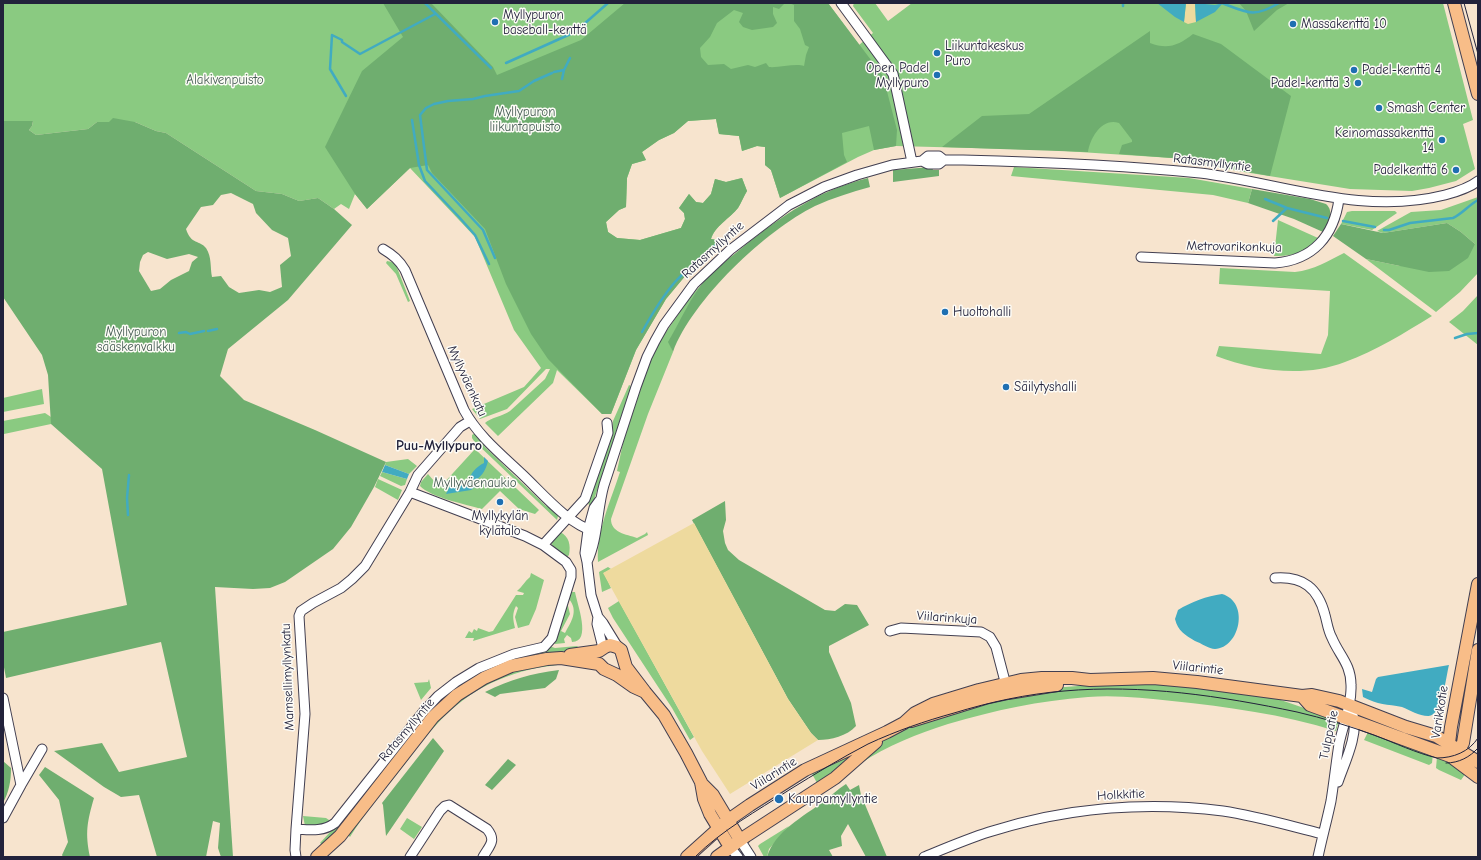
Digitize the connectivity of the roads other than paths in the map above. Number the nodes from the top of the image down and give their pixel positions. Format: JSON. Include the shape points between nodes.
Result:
{"nodes":[{"id":1,"x":841,"y":3,"type":"edge"},
{"id":2,"x":1454,"y":3,"type":"edge"},
{"id":3,"x":1478,"y":94,"type":"edge"},
{"id":4,"x":912,"y":162,"type":"junction"},
{"id":5,"x":1476,"y":184,"type":"edge"},
{"id":6,"x":1339,"y":199,"type":"junction"},
{"id":7,"x":383,"y":249,"type":"dead end"},
{"id":8,"x":1142,"y":257,"type":"dead end"},
{"id":9,"x":470,"y":421,"type":"junction"},
{"id":10,"x":607,"y":423,"type":"dead end"},
{"id":11,"x":410,"y":492,"type":"junction"},
{"id":12,"x":568,"y":517,"type":"junction"},
{"id":13,"x":591,"y":531,"type":"junction"},
{"id":14,"x":542,"y":545,"type":"junction"},
{"id":15,"x":1276,"y":578,"type":"dead end"},
{"id":16,"x":1478,"y":584,"type":"edge"},
{"id":17,"x":598,"y":617,"type":"junction"},
{"id":18,"x":890,"y":631,"type":"dead end"},
{"id":19,"x":601,"y":649,"type":"junction"},
{"id":20,"x":1478,"y":650,"type":"edge"},
{"id":21,"x":621,"y":653,"type":"junction"},
{"id":22,"x":561,"y":658,"type":"junction"},
{"id":23,"x":603,"y":667,"type":"junction"},
{"id":24,"x":1007,"y":688,"type":"junction"},
{"id":25,"x":645,"y":692,"type":"junction"},
{"id":26,"x":1302,"y":696,"type":"junction"},
{"id":27,"x":3,"y":698,"type":"edge"},
{"id":28,"x":1349,"y":704,"type":"junction"},
{"id":29,"x":1350,"y":720,"type":"junction"},
{"id":30,"x":887,"y":732,"type":"junction"},
{"id":31,"x":1449,"y":743,"type":"junction"},
{"id":32,"x":42,"y":749,"type":"dead end"},
{"id":33,"x":1454,"y":753,"type":"junction"},
{"id":34,"x":1478,"y":762,"type":"edge"},
{"id":35,"x":1478,"y":777,"type":"edge"},
{"id":36,"x":22,"y":785,"type":"junction"},
{"id":37,"x":3,"y":818,"type":"edge"},
{"id":38,"x":723,"y":824,"type":"junction"},
{"id":39,"x":296,"y":829,"type":"junction"},
{"id":40,"x":1323,"y":834,"type":"junction"},
{"id":41,"x":340,"y":836,"type":"junction"},
{"id":42,"x":735,"y":843,"type":"junction"},
{"id":43,"x":296,"y":857,"type":"edge"},
{"id":44,"x":317,"y":857,"type":"edge"},
{"id":45,"x":328,"y":857,"type":"edge"},
{"id":46,"x":410,"y":857,"type":"edge"},
{"id":47,"x":482,"y":857,"type":"edge"},
{"id":48,"x":687,"y":857,"type":"edge"},
{"id":49,"x":717,"y":857,"type":"edge"},
{"id":50,"x":738,"y":857,"type":"edge"},
{"id":51,"x":751,"y":857,"type":"edge"},
{"id":52,"x":924,"y":857,"type":"edge"},
{"id":53,"x":1318,"y":857,"type":"edge"}],
"edges":[{"from":1,"to":4,"type":"street","via":[[893,74]]},
{"from":2,"to":3,"type":"main road"},
{"from":4,"to":6,"type":"street","name":"Ratasmyllyntie","via":[[939,164],[944,160],[1006,161],[1200,173]]},
{"from":4,"to":13,"type":"street","name":"Ratasmyllyntie","via":[[856,175],[789,205],[730,250],[694,284],[664,325],[647,357],[599,501],[600,511]]},
{"from":5,"to":6,"type":"street","name":"Ratasmyllyntie","via":[[1425,200],[1409,202]]},
{"from":6,"to":8,"type":"street","name":"Metrovarikonkuja","via":[[1336,218],[1328,233],[1311,252],[1292,260],[1275,263]]},
{"from":7,"to":9,"type":"street","name":"Myllyväenkatu","via":[[400,262]]},
{"from":9,"to":11,"type":"street","name":"Mamsellimyllynkatu","via":[[460,428],[418,475]]},
{"from":9,"to":12,"type":"street","name":"Myllyväenkatu","via":[[479,434]]},
{"from":10,"to":12,"type":"street","via":[[608,433],[585,499]]},
{"from":11,"to":14,"type":"street","via":[[525,536]]},
{"from":11,"to":39,"type":"street","name":"Mamsellimyllynkatu","via":[[365,566],[341,588],[313,603],[299,616],[304,714]]},
{"from":12,"to":13,"type":"street","name":"Myllyväenkatu"},
{"from":12,"to":14,"type":"street"},
{"from":13,"to":17,"type":"street","name":"Ratasmyllyntie","via":[[585,553],[591,595]]},
{"from":14,"to":39,"type":"street","via":[[566,562],[572,574],[552,638],[548,643],[540,648],[491,662],[445,690],[424,711],[335,823],[323,830]]},
{"from":15,"to":28,"type":"street","via":[[1296,578],[1317,594],[1332,639],[1348,665],[1352,686]]},
{"from":16,"to":31,"type":"main road","name":"Varikkotie"},
{"from":17,"to":19,"type":"street","name":"Ratasmyllyntie"},
{"from":17,"to":21,"type":"street","name":"Ratasmyllyntie"},
{"from":18,"to":24,"type":"street","name":"Viilarinkuja","via":[[901,628],[981,632],[990,637],[996,647]]},
{"from":19,"to":21,"type":"main road","via":[[612,645]]},
{"from":19,"to":22,"type":"main road","name":"Ratasmyllyntie"},
{"from":19,"to":23,"type":"street","via":[[597,659]]},
{"from":20,"to":33,"type":"main road","name":"Varikkotie","via":[[1463,743]]},
{"from":21,"to":23,"type":"street","via":[[620,667],[616,670]]},
{"from":21,"to":25,"type":"main road","via":[[626,666]]},
{"from":22,"to":23,"type":"main road","name":"Ratasmyllyntie"},
{"from":22,"to":41,"type":"main road","name":"Ratasmyllyntie","via":[[511,666],[484,678],[457,695],[423,728]]},
{"from":23,"to":25,"type":"main road"},
{"from":24,"to":26,"type":"main road","name":"Viilarintie","via":[[1042,678],[1153,678]]},
{"from":24,"to":30,"type":"main road","name":"Viilarintie","via":[[955,696],[933,704]]},
{"from":25,"to":38,"type":"main road","via":[[664,716],[701,782],[713,795]]},
{"from":26,"to":28,"type":"main road","name":"Viilarintie","via":[[1312,695]]},
{"from":26,"to":29,"type":"main road","name":"Viilarintie","via":[[1310,705]]},
{"from":27,"to":36,"type":"street"},
{"from":28,"to":29,"type":"street","name":"Tulppatie"},
{"from":28,"to":31,"type":"main road","name":"Viilarintie"},
{"from":29,"to":33,"type":"main road","name":"Viilarintie"},
{"from":29,"to":40,"type":"street","name":"Tulppatie","via":[[1338,752]]},
{"from":30,"to":38,"type":"main road","name":"Viilarintie","via":[[805,770]]},
{"from":30,"to":42,"type":"main road","name":"Viilarintie","via":[[835,778]]},
{"from":31,"to":33,"type":"main road","name":"Varikkotie"},
{"from":32,"to":36,"type":"street"},
{"from":33,"to":34,"type":"main road","name":"Viilarintie"},
{"from":33,"to":35,"type":"main road","name":"Viilarintie"},
{"from":36,"to":37,"type":"street"},
{"from":38,"to":42,"type":"main road"},
{"from":38,"to":48,"type":"main road","name":"Viilarintie"},
{"from":39,"to":43,"type":"street","name":"Mamsellimyllynkatu"},
{"from":40,"to":52,"type":"street","name":"Holkkitie","via":[[1256,817],[1186,807],[1115,808],[1076,812],[1003,828]]},
{"from":40,"to":53,"type":"street","name":"Tulppatie"},
{"from":41,"to":44,"type":"main road","name":"Ratasmyllyntie"},
{"from":41,"to":45,"type":"main road","name":"Ratasmyllyntie"},
{"from":42,"to":49,"type":"main road","name":"Viilarintie"},
{"from":42,"to":50,"type":"street"},
{"from":42,"to":51,"type":"street"},
{"from":46,"to":47,"type":"street","via":[[440,811],[449,805],[491,834],[492,843]]}]}
